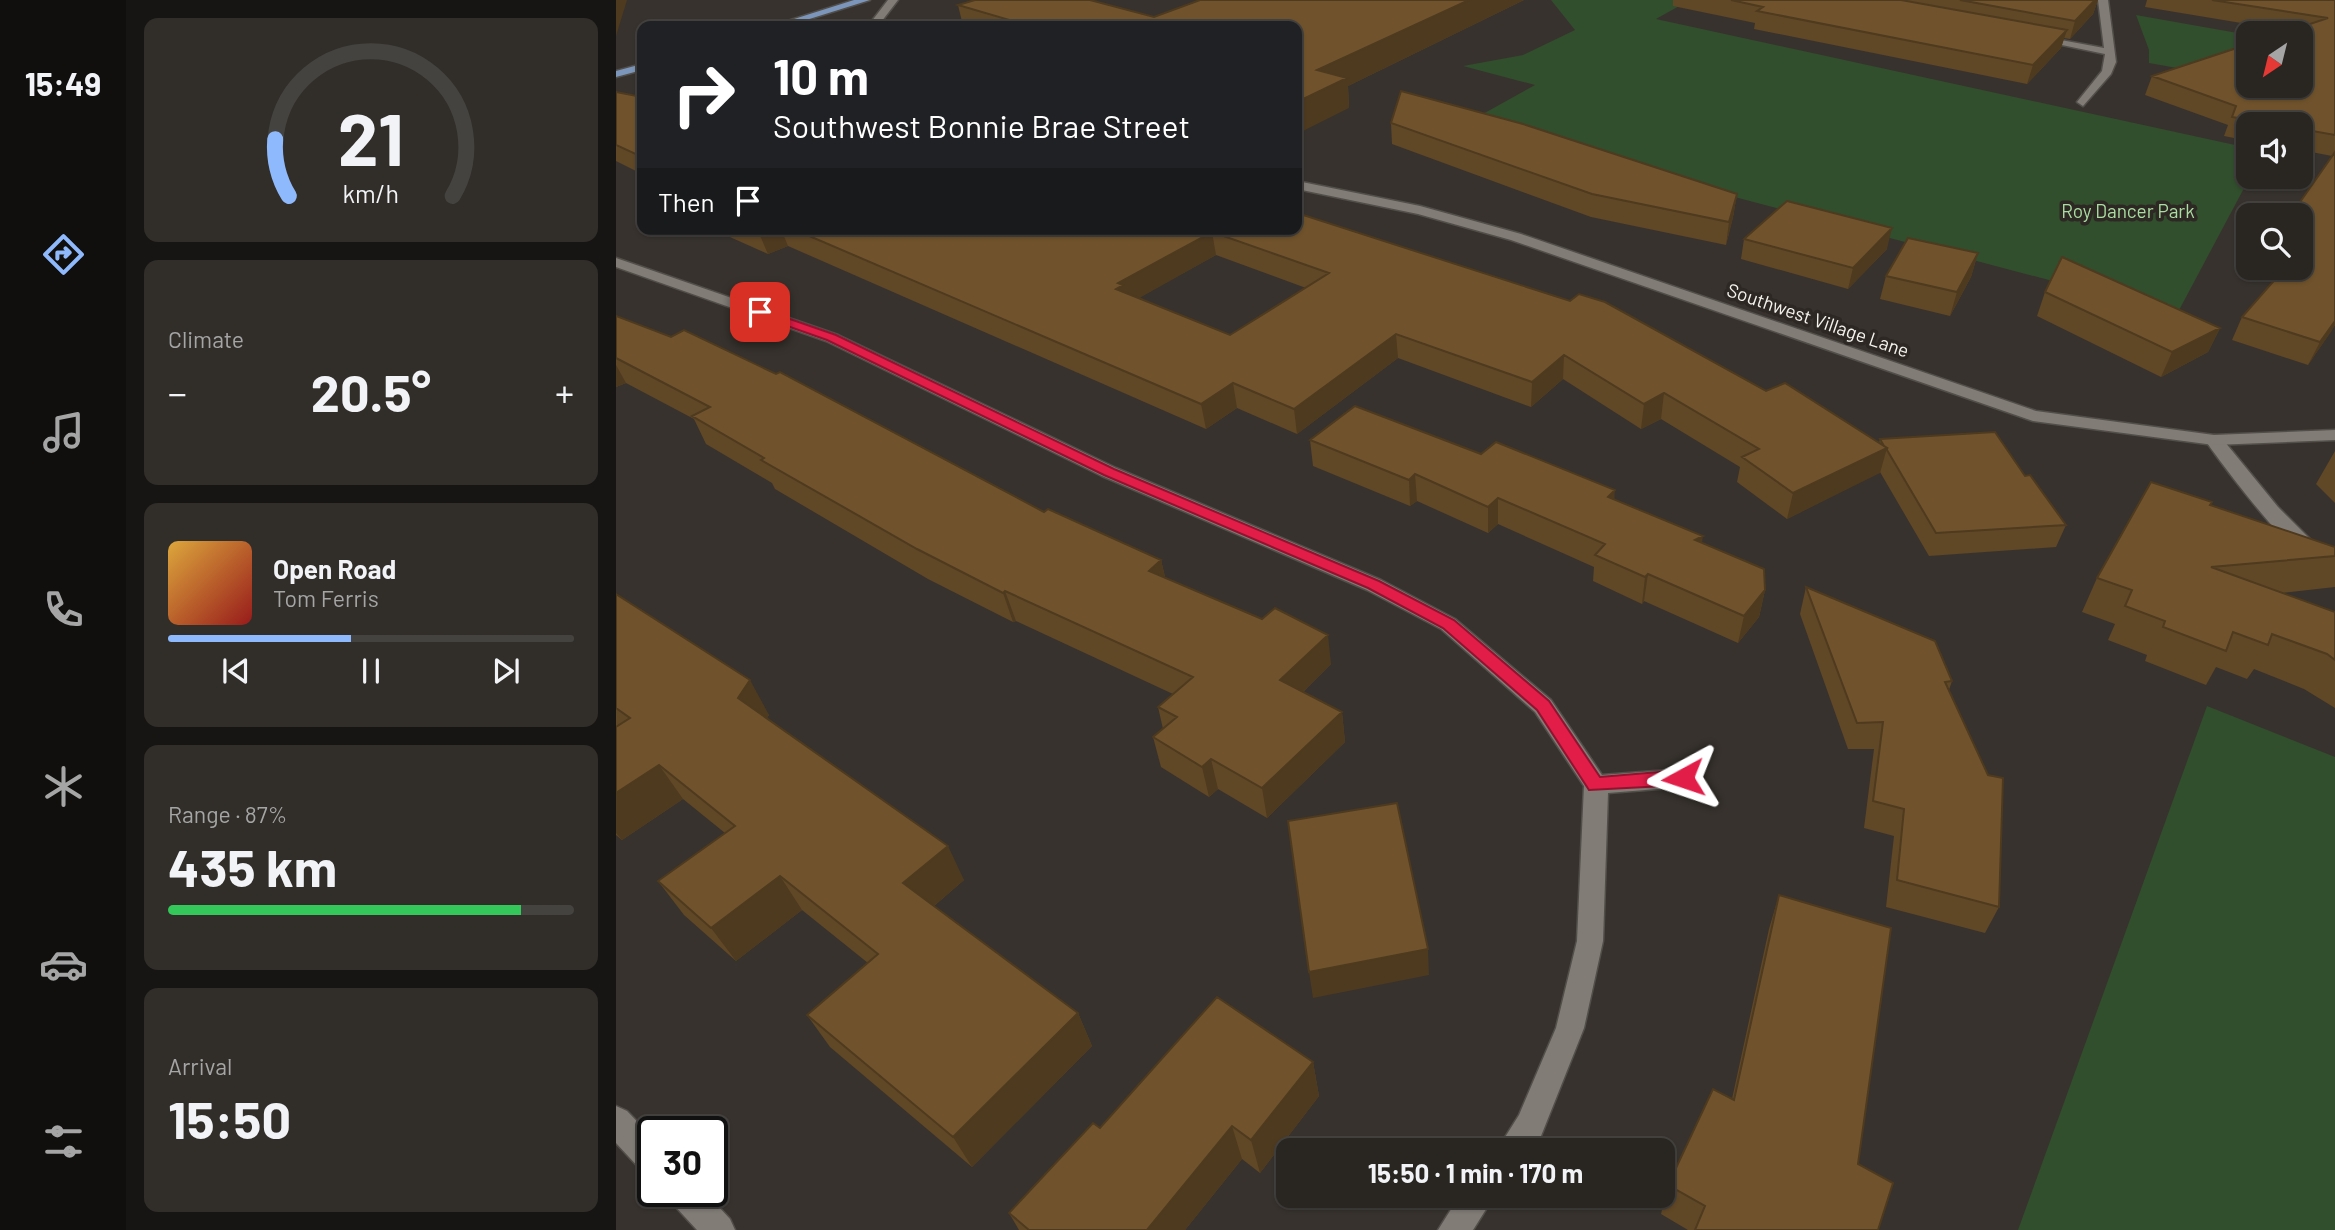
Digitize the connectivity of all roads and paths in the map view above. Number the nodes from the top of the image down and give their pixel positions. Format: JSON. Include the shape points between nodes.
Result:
{"nodes":[{"id":1,"x":865,"y":0,"type":"edge"},
{"id":2,"x":893,"y":0,"type":"edge"},
{"id":3,"x":2103,"y":0,"type":"edge"},
{"id":4,"x":794,"y":21,"type":"edge"},
{"id":5,"x":877,"y":21,"type":"edge"},
{"id":6,"x":2016,"y":35,"type":"edge"},
{"id":7,"x":2110,"y":52,"type":"junction"},
{"id":8,"x":637,"y":68,"type":"edge"},
{"id":9,"x":616,"y":74,"type":"edge"},
{"id":10,"x":2082,"y":102,"type":"dead end"},
{"id":11,"x":1302,"y":186,"type":"edge"},
{"id":12,"x":616,"y":262,"type":"edge"},
{"id":13,"x":2335,"y":435,"type":"edge"},
{"id":14,"x":2214,"y":440,"type":"junction"},
{"id":15,"x":2335,"y":575,"type":"edge"},
{"id":16,"x":1683,"y":778,"type":"dead end"},
{"id":17,"x":1596,"y":785,"type":"junction"},
{"id":18,"x":616,"y":1122,"type":"edge"},
{"id":19,"x":1521,"y":1138,"type":"edge"},
{"id":20,"x":637,"y":1144,"type":"edge"},
{"id":21,"x":697,"y":1207,"type":"edge"},
{"id":22,"x":1470,"y":1208,"type":"edge"},
{"id":23,"x":719,"y":1230,"type":"edge"},
{"id":24,"x":1454,"y":1230,"type":"edge"}],
"edges":[{"from":1,"to":4,"type":"main road"},
{"from":2,"to":5,"type":"street"},
{"from":3,"to":7,"type":"street"},
{"from":6,"to":7,"type":"street"},
{"from":7,"to":10,"type":"street","via":[[2107,72]]},
{"from":8,"to":9,"type":"main road"},
{"from":11,"to":14,"type":"street","name":"Southwest Village Lane","via":[[1420,210],[1516,237],[2033,416]]},
{"from":12,"to":17,"type":"street","via":[[832,338],[1109,472],[1374,585],[1448,624],[1543,706]]},
{"from":13,"to":14,"type":"street","name":"Southwest Village Lane"},
{"from":14,"to":15,"type":"street","via":[[2290,535]]},
{"from":16,"to":17,"type":"street"},
{"from":17,"to":19,"type":"street","via":[[1590,941],[1570,1028]]},
{"from":18,"to":20,"type":"street"},
{"from":21,"to":23,"type":"street"},
{"from":22,"to":24,"type":"street"}]}
